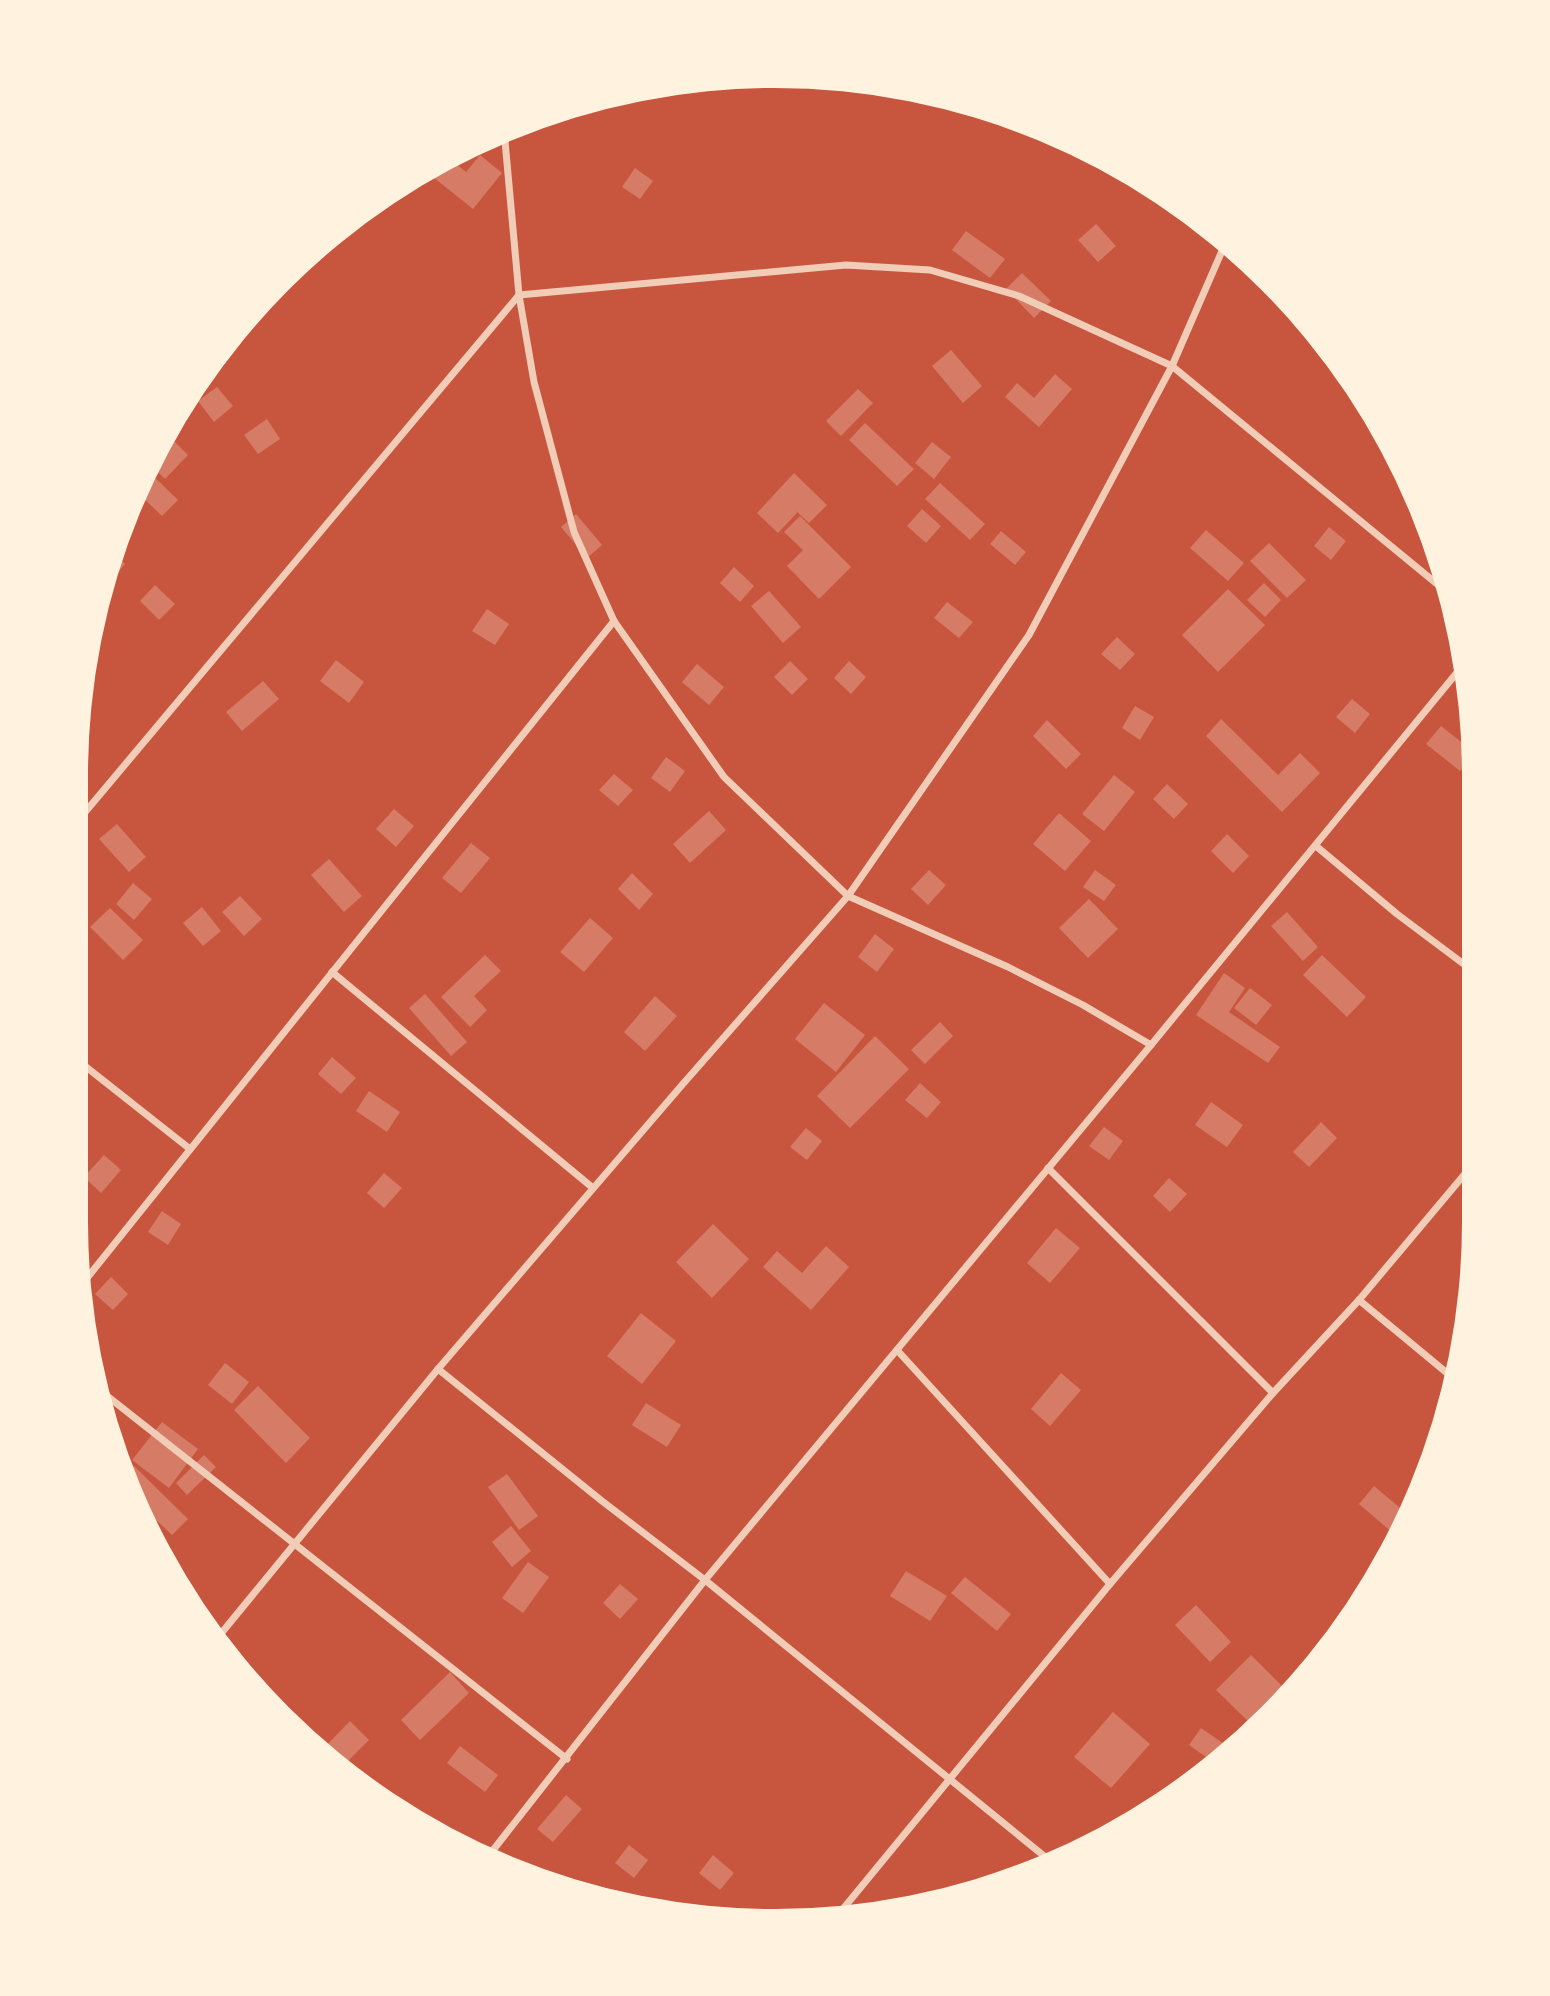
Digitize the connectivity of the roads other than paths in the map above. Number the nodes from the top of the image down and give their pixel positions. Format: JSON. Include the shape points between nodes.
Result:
{"nodes":[{"id":1,"x":505,"y":143,"type":"edge"},
{"id":2,"x":1221,"y":252,"type":"edge"},
{"id":3,"x":519,"y":295,"type":"junction"},
{"id":4,"x":1172,"y":366,"type":"junction"},
{"id":5,"x":1434,"y":582,"type":"edge"},
{"id":6,"x":614,"y":621,"type":"junction"},
{"id":7,"x":1455,"y":675,"type":"edge"},
{"id":8,"x":88,"y":809,"type":"edge"},
{"id":9,"x":1316,"y":846,"type":"junction"},
{"id":10,"x":848,"y":896,"type":"junction"},
{"id":11,"x":1462,"y":963,"type":"edge"},
{"id":12,"x":332,"y":972,"type":"junction"},
{"id":13,"x":1151,"y":1045,"type":"junction"},
{"id":14,"x":88,"y":1068,"type":"edge"},
{"id":15,"x":191,"y":1149,"type":"junction"},
{"id":16,"x":1048,"y":1168,"type":"junction"},
{"id":17,"x":1462,"y":1177,"type":"edge"},
{"id":18,"x":593,"y":1188,"type":"junction"},
{"id":19,"x":90,"y":1275,"type":"edge"},
{"id":20,"x":1359,"y":1300,"type":"junction"},
{"id":21,"x":897,"y":1350,"type":"junction"},
{"id":22,"x":438,"y":1369,"type":"junction"},
{"id":23,"x":1445,"y":1372,"type":"edge"},
{"id":24,"x":1273,"y":1393,"type":"junction"},
{"id":25,"x":111,"y":1399,"type":"edge"},
{"id":26,"x":294,"y":1545,"type":"junction"},
{"id":27,"x":705,"y":1580,"type":"junction"},
{"id":28,"x":1110,"y":1584,"type":"junction"},
{"id":29,"x":223,"y":1631,"type":"edge"},
{"id":30,"x":567,"y":1759,"type":"junction"},
{"id":31,"x":948,"y":1779,"type":"junction"},
{"id":32,"x":495,"y":1848,"type":"edge"},
{"id":33,"x":1042,"y":1854,"type":"edge"},
{"id":34,"x":846,"y":1905,"type":"edge"}],
"edges":[{"from":1,"to":3,"type":"street"},
{"from":2,"to":4,"type":"street"},
{"from":3,"to":4,"type":"street","via":[[846,265],[930,270],[1018,296]]},
{"from":3,"to":6,"type":"street","via":[[534,382],[574,532]]},
{"from":3,"to":8,"type":"street"},
{"from":4,"to":5,"type":"street"},
{"from":4,"to":10,"type":"street","via":[[1029,635]]},
{"from":6,"to":10,"type":"street","via":[[724,777]]},
{"from":6,"to":12,"type":"street"},
{"from":7,"to":9,"type":"street"},
{"from":9,"to":11,"type":"street"},
{"from":9,"to":13,"type":"street"},
{"from":10,"to":13,"type":"street","via":[[1007,967]]},
{"from":10,"to":18,"type":"street"},
{"from":12,"to":15,"type":"street"},
{"from":12,"to":18,"type":"street"},
{"from":13,"to":16,"type":"street"},
{"from":14,"to":15,"type":"street"},
{"from":15,"to":19,"type":"street"},
{"from":16,"to":21,"type":"street"},
{"from":16,"to":24,"type":"street"},
{"from":17,"to":20,"type":"street"},
{"from":18,"to":22,"type":"street"},
{"from":20,"to":23,"type":"street"},
{"from":20,"to":24,"type":"street"},
{"from":21,"to":27,"type":"street"},
{"from":21,"to":28,"type":"street"},
{"from":22,"to":26,"type":"street"},
{"from":22,"to":27,"type":"street"},
{"from":24,"to":28,"type":"street"},
{"from":25,"to":26,"type":"street"},
{"from":26,"to":29,"type":"street"},
{"from":26,"to":30,"type":"street"},
{"from":27,"to":30,"type":"street"},
{"from":27,"to":31,"type":"street"},
{"from":28,"to":31,"type":"street"},
{"from":30,"to":32,"type":"street"},
{"from":31,"to":33,"type":"street"},
{"from":31,"to":34,"type":"street"}]}
